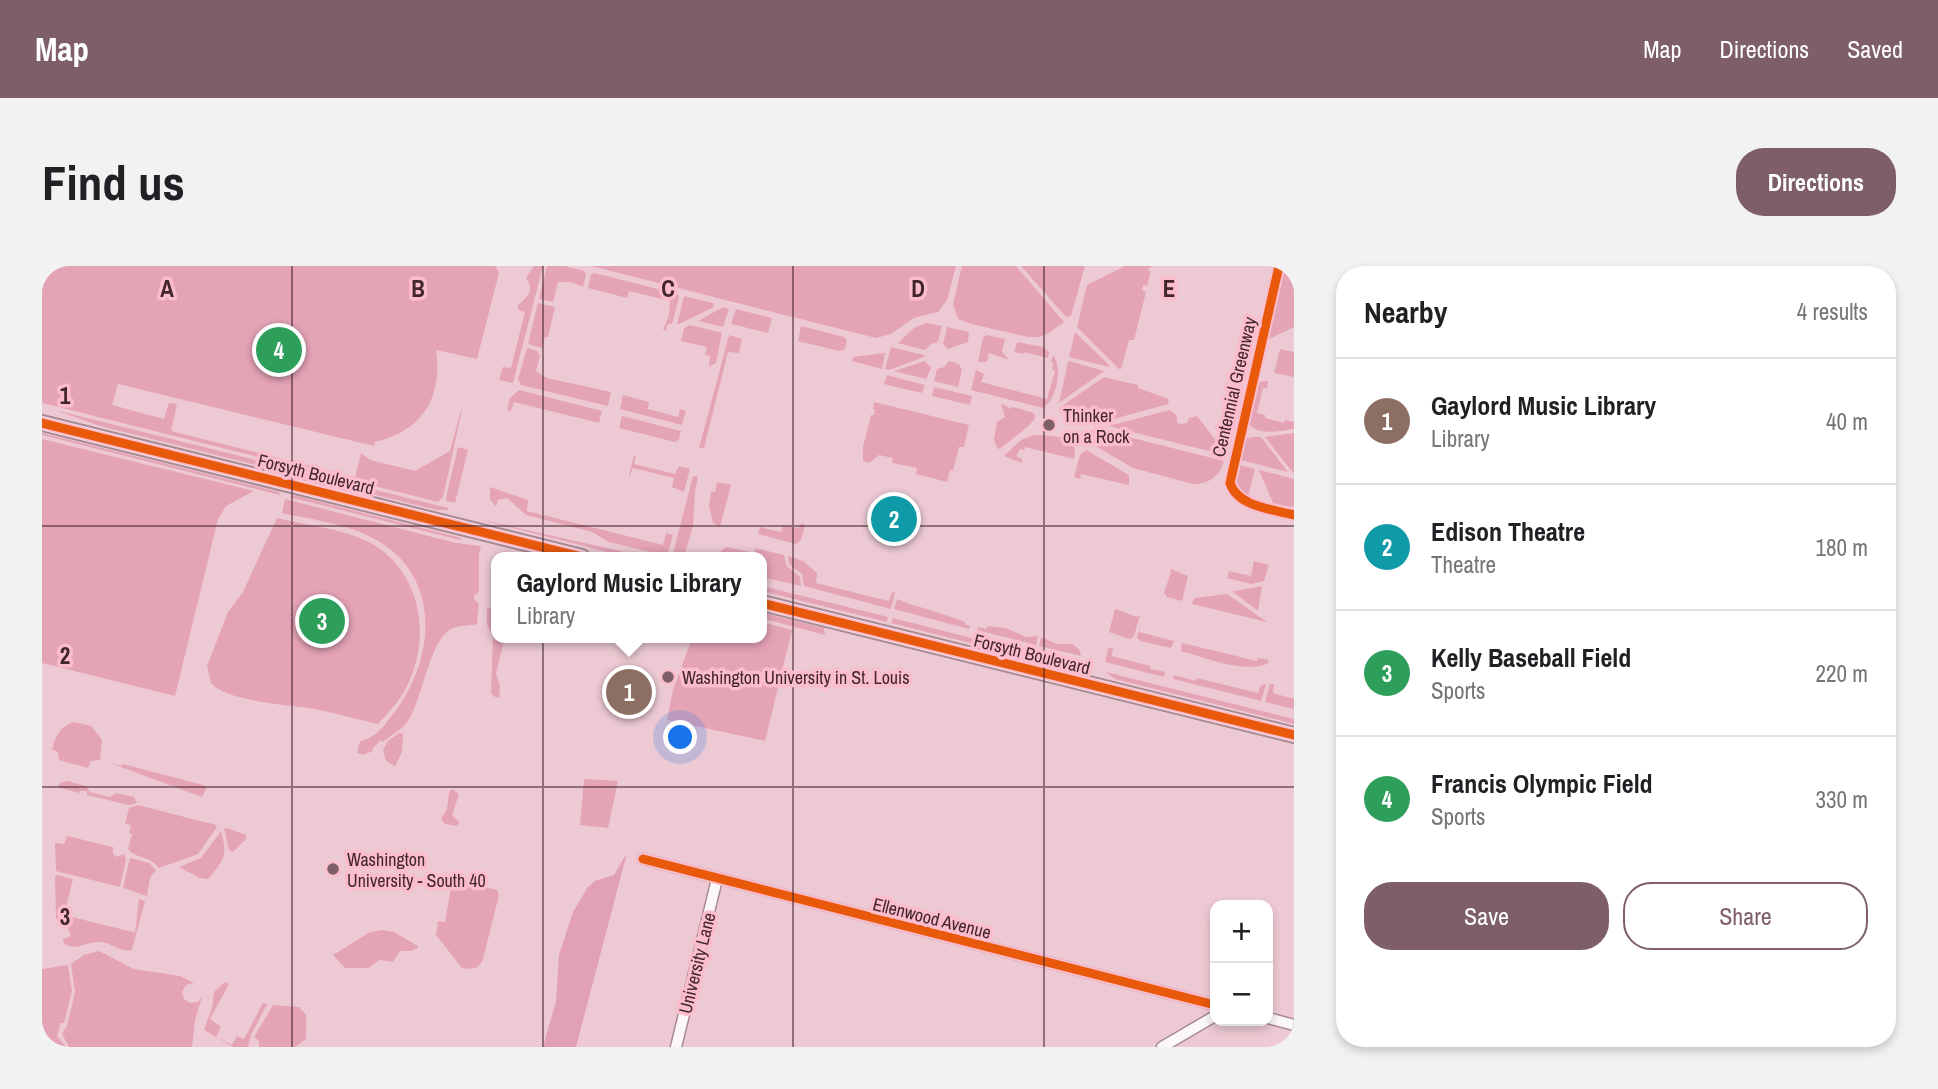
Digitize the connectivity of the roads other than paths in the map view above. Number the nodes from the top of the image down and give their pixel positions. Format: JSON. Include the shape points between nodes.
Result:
{"nodes":[{"id":1,"x":43,"y":423,"type":"edge"},
{"id":2,"x":562,"y":552,"type":"edge"},
{"id":3,"x":767,"y":604,"type":"edge"},
{"id":4,"x":1294,"y":735,"type":"edge"},
{"id":5,"x":643,"y":859,"type":"dead end"},
{"id":6,"x":717,"y":879,"type":"junction"},
{"id":7,"x":1210,"y":1004,"type":"edge"},
{"id":8,"x":1210,"y":1019,"type":"edge"},
{"id":9,"x":1273,"y":1019,"type":"edge"},
{"id":10,"x":1294,"y":1024,"type":"edge"},
{"id":11,"x":676,"y":1047,"type":"edge"},
{"id":12,"x":1162,"y":1047,"type":"edge"}],
"edges":[{"from":1,"to":2,"type":"main road","name":"Forsyth Boulevard"},
{"from":3,"to":4,"type":"main road","name":"Forsyth Boulevard"},
{"from":5,"to":6,"type":"street","name":"Ellenwood Avenue"},
{"from":6,"to":7,"type":"street","name":"Ellenwood Avenue"},
{"from":6,"to":11,"type":"street","name":"University Lane"},
{"from":8,"to":12,"type":"street"},
{"from":9,"to":10,"type":"street"}]}
